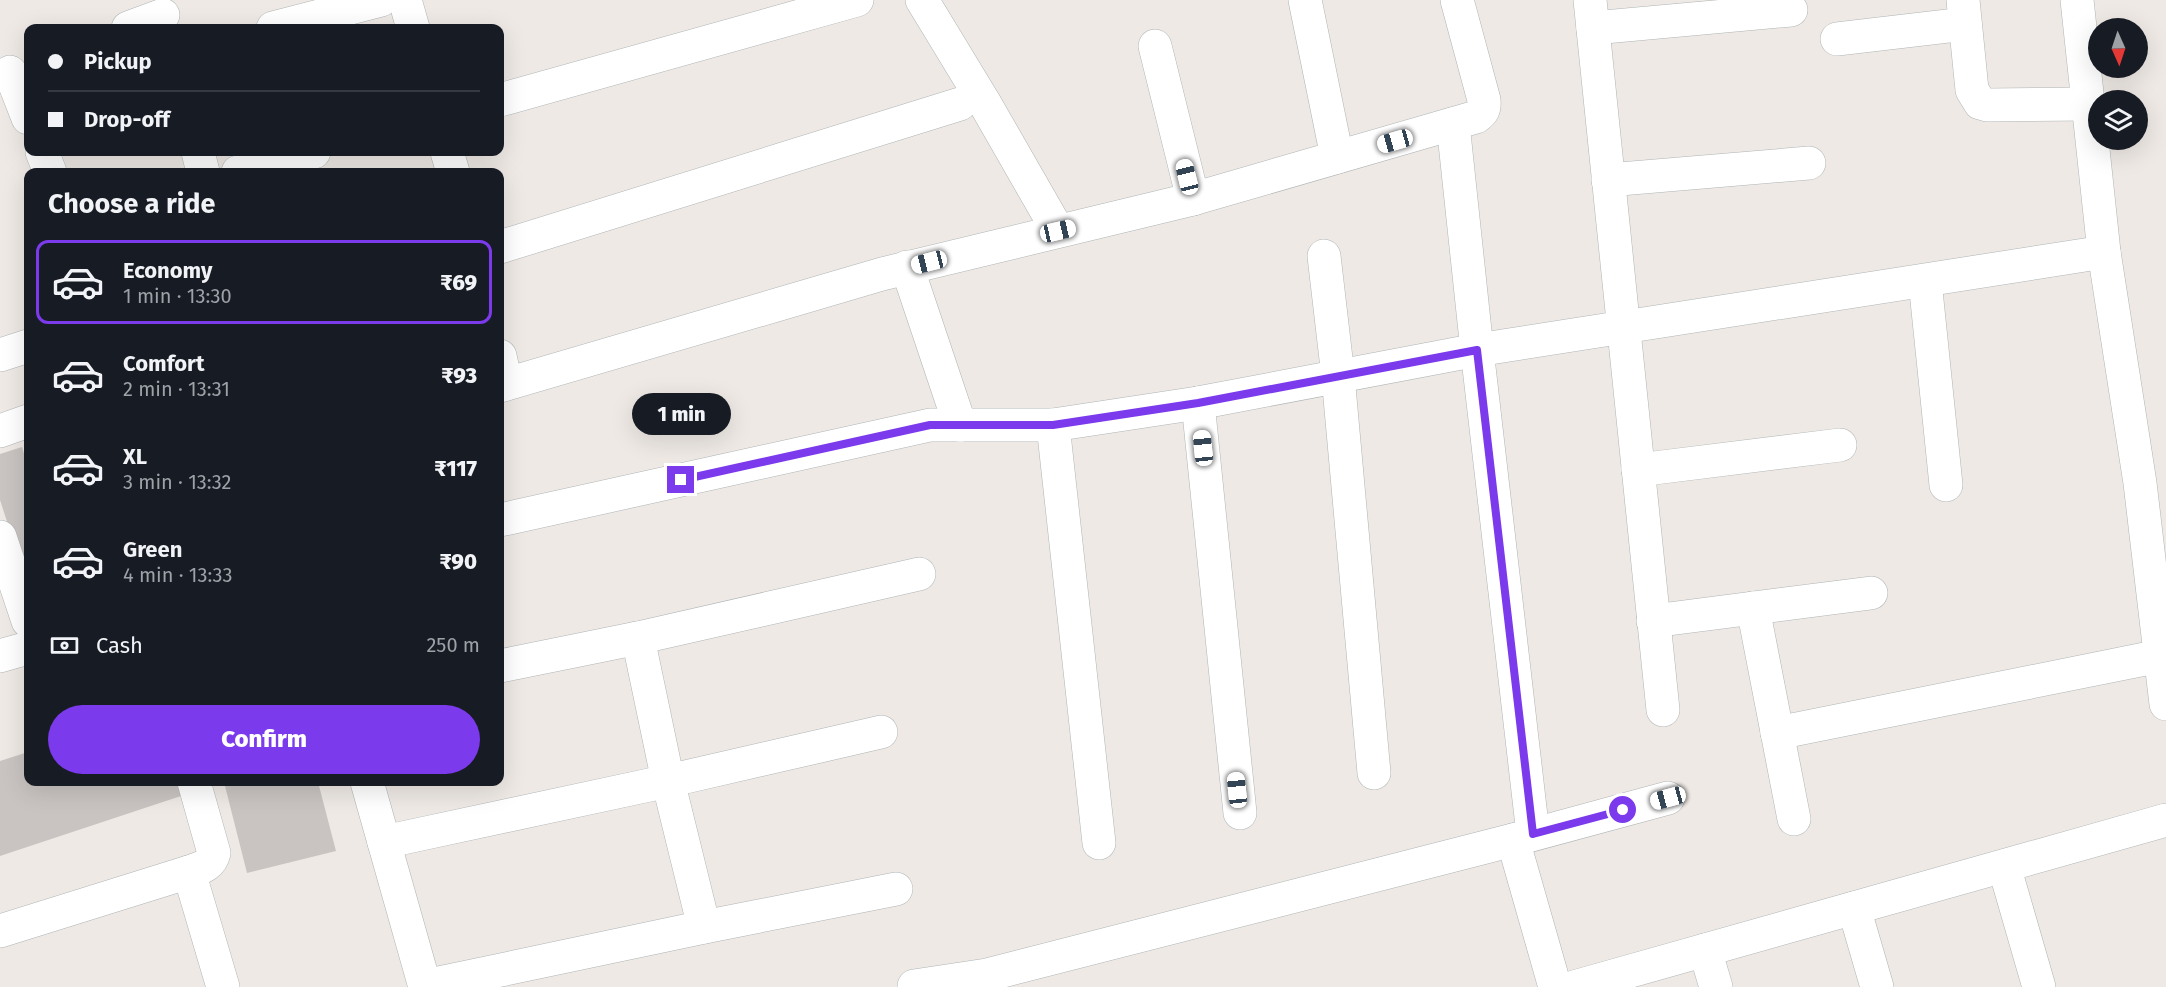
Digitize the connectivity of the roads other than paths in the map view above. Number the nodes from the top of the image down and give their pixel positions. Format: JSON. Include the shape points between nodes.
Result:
{"nodes":[{"id":1,"x":381,"y":0,"type":"edge"},
{"id":2,"x":405,"y":0,"type":"edge"},
{"id":3,"x":858,"y":0,"type":"edge"},
{"id":4,"x":922,"y":0,"type":"edge"},
{"id":5,"x":1305,"y":0,"type":"edge"},
{"id":6,"x":1457,"y":0,"type":"edge"},
{"id":7,"x":2077,"y":0,"type":"edge"},
{"id":8,"x":1791,"y":10,"type":"dead end"},
{"id":9,"x":1964,"y":12,"type":"edge"},
{"id":10,"x":1592,"y":14,"type":"edge"},
{"id":11,"x":163,"y":15,"type":"edge"},
{"id":12,"x":139,"y":24,"type":"edge"},
{"id":13,"x":288,"y":24,"type":"edge"},
{"id":14,"x":412,"y":24,"type":"edge"},
{"id":15,"x":1837,"y":39,"type":"dead end"},
{"id":16,"x":1155,"y":46,"type":"dead end"},
{"id":17,"x":13,"y":71,"type":"edge"},
{"id":18,"x":2088,"y":95,"type":"edge"},
{"id":19,"x":504,"y":99,"type":"edge"},
{"id":20,"x":960,"y":104,"type":"dead end"},
{"id":21,"x":2088,"y":104,"type":"edge"},
{"id":22,"x":24,"y":105,"type":"edge"},
{"id":23,"x":1453,"y":124,"type":"junction"},
{"id":24,"x":2094,"y":150,"type":"edge"},
{"id":25,"x":299,"y":156,"type":"edge"},
{"id":26,"x":1337,"y":157,"type":"junction"},
{"id":27,"x":1809,"y":163,"type":"dead end"},
{"id":28,"x":253,"y":168,"type":"edge"},
{"id":29,"x":1608,"y":180,"type":"junction"},
{"id":30,"x":1193,"y":199,"type":"junction"},
{"id":31,"x":1058,"y":231,"type":"junction"},
{"id":32,"x":504,"y":246,"type":"edge"},
{"id":33,"x":2104,"y":252,"type":"junction"},
{"id":34,"x":1324,"y":256,"type":"dead end"},
{"id":35,"x":907,"y":267,"type":"junction"},
{"id":36,"x":1925,"y":280,"type":"junction"},
{"id":37,"x":1622,"y":327,"type":"junction"},
{"id":38,"x":24,"y":347,"type":"edge"},
{"id":39,"x":1477,"y":350,"type":"junction"},
{"id":40,"x":0,"y":355,"type":"edge"},
{"id":41,"x":504,"y":375,"type":"edge"},
{"id":42,"x":1338,"y":376,"type":"junction"},
{"id":43,"x":1198,"y":403,"type":"junction"},
{"id":44,"x":24,"y":422,"type":"edge"},
{"id":45,"x":960,"y":425,"type":"junction"},
{"id":46,"x":1053,"y":425,"type":"junction"},
{"id":47,"x":0,"y":431,"type":"edge"},
{"id":48,"x":1840,"y":444,"type":"dead end"},
{"id":49,"x":1638,"y":470,"type":"junction"},
{"id":50,"x":1946,"y":485,"type":"dead end"},
{"id":51,"x":504,"y":519,"type":"edge"},
{"id":52,"x":0,"y":537,"type":"edge"},
{"id":53,"x":919,"y":574,"type":"dead end"},
{"id":54,"x":1871,"y":593,"type":"dead end"},
{"id":55,"x":1753,"y":608,"type":"junction"},
{"id":56,"x":24,"y":609,"type":"edge"},
{"id":57,"x":1653,"y":621,"type":"junction"},
{"id":58,"x":638,"y":638,"type":"junction"},
{"id":59,"x":24,"y":649,"type":"edge"},
{"id":60,"x":0,"y":656,"type":"edge"},
{"id":61,"x":2160,"y":656,"type":"junction"},
{"id":62,"x":504,"y":665,"type":"edge"},
{"id":63,"x":2166,"y":704,"type":"edge"},
{"id":64,"x":1663,"y":710,"type":"dead end"},
{"id":65,"x":881,"y":732,"type":"dead end"},
{"id":66,"x":1777,"y":733,"type":"junction"},
{"id":67,"x":1374,"y":773,"type":"dead end"},
{"id":68,"x":668,"y":781,"type":"junction"},
{"id":69,"x":195,"y":786,"type":"edge"},
{"id":70,"x":368,"y":786,"type":"edge"},
{"id":71,"x":1668,"y":798,"type":"dead end"},
{"id":72,"x":1240,"y":813,"type":"dead end"},
{"id":73,"x":1794,"y":819,"type":"dead end"},
{"id":74,"x":2166,"y":820,"type":"edge"},
{"id":75,"x":1523,"y":837,"type":"junction"},
{"id":76,"x":384,"y":842,"type":"junction"},
{"id":77,"x":1099,"y":843,"type":"dead end"},
{"id":78,"x":2004,"y":866,"type":"junction"},
{"id":79,"x":189,"y":872,"type":"junction"},
{"id":80,"x":896,"y":889,"type":"dead end"},
{"id":81,"x":1854,"y":908,"type":"junction"},
{"id":82,"x":704,"y":927,"type":"junction"},
{"id":83,"x":0,"y":931,"type":"edge"},
{"id":84,"x":1705,"y":950,"type":"junction"},
{"id":85,"x":988,"y":981,"type":"edge"},
{"id":86,"x":914,"y":986,"type":"edge"},
{"id":87,"x":1558,"y":986,"type":"edge"},
{"id":88,"x":223,"y":987,"type":"edge"},
{"id":89,"x":425,"y":987,"type":"edge"},
{"id":90,"x":1716,"y":987,"type":"edge"},
{"id":91,"x":1877,"y":987,"type":"edge"},
{"id":92,"x":2039,"y":987,"type":"edge"}],
"edges":[{"from":1,"to":13,"type":"street"},
{"from":2,"to":14,"type":"street"},
{"from":3,"to":19,"type":"street"},
{"from":4,"to":31,"type":"street"},
{"from":5,"to":26,"type":"street"},
{"from":6,"to":23,"type":"street","via":[[1485,107],[1476,117]]},
{"from":7,"to":18,"type":"street"},
{"from":8,"to":10,"type":"street"},
{"from":9,"to":15,"type":"street"},
{"from":9,"to":21,"type":"street","via":[[1972,90],[1980,103]]},
{"from":10,"to":29,"type":"street"},
{"from":11,"to":12,"type":"street"},
{"from":16,"to":30,"type":"street"},
{"from":17,"to":22,"type":"street"},
{"from":20,"to":32,"type":"street"},
{"from":23,"to":26,"type":"street"},
{"from":23,"to":39,"type":"street"},
{"from":24,"to":33,"type":"street"},
{"from":25,"to":28,"type":"street"},
{"from":26,"to":30,"type":"street"},
{"from":27,"to":29,"type":"street"},
{"from":29,"to":37,"type":"street"},
{"from":30,"to":31,"type":"street"},
{"from":31,"to":35,"type":"street"},
{"from":33,"to":36,"type":"street"},
{"from":33,"to":61,"type":"street","via":[[2140,483]]},
{"from":34,"to":42,"type":"street"},
{"from":35,"to":41,"type":"street"},
{"from":35,"to":45,"type":"street"},
{"from":36,"to":37,"type":"street"},
{"from":36,"to":50,"type":"street"},
{"from":37,"to":39,"type":"street"},
{"from":37,"to":49,"type":"street"},
{"from":38,"to":40,"type":"street"},
{"from":39,"to":42,"type":"street"},
{"from":39,"to":75,"type":"street"},
{"from":42,"to":43,"type":"street"},
{"from":42,"to":67,"type":"street"},
{"from":43,"to":46,"type":"street"},
{"from":43,"to":72,"type":"street"},
{"from":44,"to":47,"type":"street"},
{"from":45,"to":46,"type":"street"},
{"from":45,"to":51,"type":"street","via":[[930,425]]},
{"from":46,"to":77,"type":"street"},
{"from":48,"to":49,"type":"street"},
{"from":49,"to":57,"type":"street"},
{"from":52,"to":56,"type":"street"},
{"from":53,"to":58,"type":"street"},
{"from":54,"to":55,"type":"street"},
{"from":55,"to":57,"type":"street"},
{"from":55,"to":66,"type":"street"},
{"from":57,"to":64,"type":"street"},
{"from":58,"to":62,"type":"street"},
{"from":58,"to":68,"type":"street"},
{"from":59,"to":60,"type":"street"},
{"from":61,"to":63,"type":"street"},
{"from":61,"to":66,"type":"street"},
{"from":65,"to":68,"type":"street"},
{"from":66,"to":73,"type":"street"},
{"from":68,"to":76,"type":"street"},
{"from":68,"to":82,"type":"street"},
{"from":69,"to":79,"type":"street","via":[[214,853],[207,865]]},
{"from":70,"to":76,"type":"street"},
{"from":71,"to":75,"type":"street"},
{"from":74,"to":78,"type":"street"},
{"from":75,"to":85,"type":"street"},
{"from":75,"to":87,"type":"street"},
{"from":76,"to":89,"type":"street"},
{"from":78,"to":81,"type":"street"},
{"from":78,"to":92,"type":"street"},
{"from":79,"to":83,"type":"street"},
{"from":79,"to":88,"type":"street"},
{"from":80,"to":82,"type":"street"},
{"from":81,"to":84,"type":"street"},
{"from":81,"to":91,"type":"street"},
{"from":82,"to":89,"type":"street"},
{"from":84,"to":87,"type":"street"},
{"from":84,"to":90,"type":"street"},
{"from":85,"to":86,"type":"street"}]}
